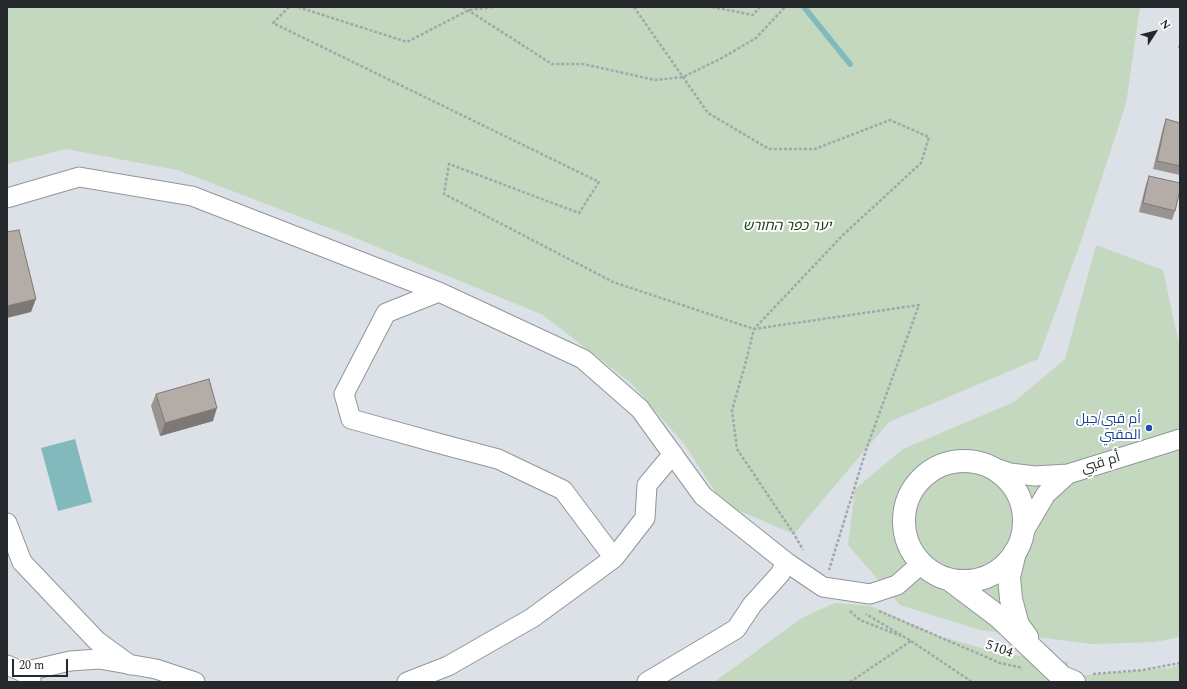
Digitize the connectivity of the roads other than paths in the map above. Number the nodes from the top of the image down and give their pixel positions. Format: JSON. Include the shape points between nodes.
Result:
{"nodes":[{"id":1,"x":7,"y":198,"type":"edge"},
{"id":2,"x":439,"y":292,"type":"junction"},
{"id":3,"x":1180,"y":439,"type":"edge"},
{"id":4,"x":672,"y":454,"type":"junction"},
{"id":5,"x":986,"y":465,"type":"junction"},
{"id":6,"x":1068,"y":474,"type":"junction"},
{"id":7,"x":7,"y":523,"type":"edge"},
{"id":8,"x":1019,"y":543,"type":"junction"},
{"id":9,"x":614,"y":558,"type":"junction"},
{"id":10,"x":786,"y":562,"type":"junction"},
{"id":11,"x":922,"y":562,"type":"junction"},
{"id":12,"x":950,"y":580,"type":"junction"},
{"id":13,"x":1030,"y":660,"type":"junction"},
{"id":14,"x":130,"y":665,"type":"junction"},
{"id":15,"x":21,"y":673,"type":"edge"},
{"id":16,"x":1068,"y":679,"type":"edge"},
{"id":17,"x":195,"y":682,"type":"edge"},
{"id":18,"x":407,"y":682,"type":"edge"},
{"id":19,"x":647,"y":682,"type":"edge"}],
"edges":[{"from":1,"to":2,"type":"street","via":[[79,177],[192,196]]},
{"from":2,"to":4,"type":"street","via":[[583,359],[640,409]]},
{"from":2,"to":9,"type":"street","via":[[386,313],[344,394],[351,419],[498,459],[563,490]]},
{"from":3,"to":6,"type":"street","name":"أم قبي"},
{"from":4,"to":9,"type":"street","via":[[647,485],[645,518]]},
{"from":4,"to":10,"type":"street","via":[[703,496]]},
{"from":5,"to":6,"type":"street","name":"أم قبي","via":[[1010,474]]},
{"from":5,"to":8,"type":"street","via":[[1004,476],[1017,492],[1024,512]]},
{"from":5,"to":11,"type":"street","via":[[954,462],[934,469],[918,482],[909,497],[904,517],[907,538]]},
{"from":6,"to":8,"type":"street","name":"أم قبي","via":[[1046,494]]},
{"from":7,"to":14,"type":"street","via":[[22,562],[97,641]]},
{"from":8,"to":12,"type":"street","via":[[1008,563],[991,575],[971,581]]},
{"from":8,"to":13,"type":"street","name":"أم قبي","via":[[1009,577],[1011,599]]},
{"from":9,"to":18,"type":"street","via":[[532,618],[448,666]]},
{"from":10,"to":11,"type":"street","via":[[823,587],[870,594],[896,585]]},
{"from":10,"to":19,"type":"street","via":[[780,574],[752,605],[736,629]]},
{"from":11,"to":12,"type":"street","via":[[931,571]]},
{"from":12,"to":13,"type":"street","name":"أم قبي","via":[[999,617]]},
{"from":13,"to":16,"type":"street","name":"أم قبي"},
{"from":14,"to":15,"type":"street","via":[[99,659],[70,662]]},
{"from":14,"to":17,"type":"street","via":[[156,669]]}]}
